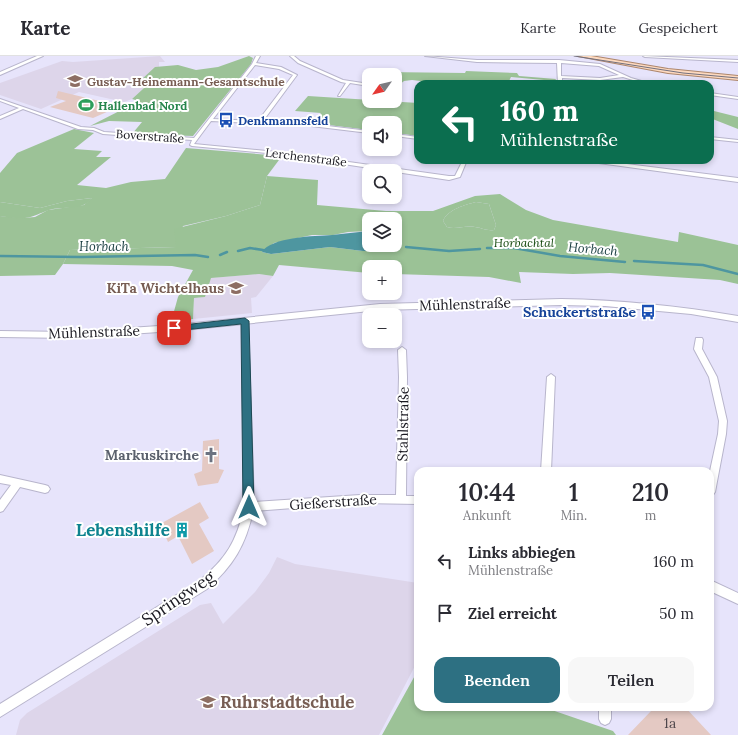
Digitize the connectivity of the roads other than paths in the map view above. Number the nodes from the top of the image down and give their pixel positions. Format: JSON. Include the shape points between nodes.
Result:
{"nodes":[{"id":1,"x":41,"y":56,"type":"edge"},
{"id":2,"x":258,"y":56,"type":"edge"},
{"id":3,"x":292,"y":56,"type":"edge"},
{"id":4,"x":427,"y":56,"type":"edge"},
{"id":5,"x":572,"y":56,"type":"edge"},
{"id":6,"x":581,"y":56,"type":"edge"},
{"id":7,"x":645,"y":56,"type":"edge"},
{"id":8,"x":660,"y":56,"type":"edge"},
{"id":9,"x":715,"y":58,"type":"edge"},
{"id":10,"x":600,"y":60,"type":"edge"},
{"id":11,"x":559,"y":61,"type":"junction"},
{"id":12,"x":738,"y":61,"type":"edge"},
{"id":13,"x":254,"y":64,"type":"junction"},
{"id":14,"x":0,"y":74,"type":"edge"},
{"id":15,"x":622,"y":76,"type":"junction"},
{"id":16,"x":560,"y":77,"type":"joint"},
{"id":17,"x":738,"y":78,"type":"edge"},
{"id":18,"x":636,"y":80,"type":"edge"},
{"id":19,"x":348,"y":83,"type":"junction"},
{"id":20,"x":362,"y":84,"type":"edge"},
{"id":21,"x":339,"y":95,"type":"dead end"},
{"id":22,"x":714,"y":95,"type":"edge"},
{"id":23,"x":738,"y":98,"type":"edge"},
{"id":24,"x":0,"y":100,"type":"edge"},
{"id":25,"x":22,"y":108,"type":"junction"},
{"id":26,"x":0,"y":118,"type":"edge"},
{"id":27,"x":210,"y":120,"type":"junction"},
{"id":28,"x":260,"y":122,"type":"junction"},
{"id":29,"x":362,"y":131,"type":"edge"},
{"id":30,"x":402,"y":136,"type":"edge"},
{"id":31,"x":414,"y":137,"type":"edge"},
{"id":32,"x":714,"y":137,"type":"edge"},
{"id":33,"x":195,"y":139,"type":"junction"},
{"id":34,"x":738,"y":141,"type":"edge"},
{"id":35,"x":463,"y":164,"type":"edge"},
{"id":36,"x":615,"y":164,"type":"edge"},
{"id":37,"x":738,"y":180,"type":"edge"},
{"id":38,"x":738,"y":319,"type":"edge"},
{"id":39,"x":245,"y":321,"type":"junction"},
{"id":40,"x":0,"y":334,"type":"edge"},
{"id":41,"x":699,"y":340,"type":"dead end"},
{"id":42,"x":402,"y":350,"type":"dead end"},
{"id":43,"x":551,"y":377,"type":"dead end"},
{"id":44,"x":546,"y":467,"type":"edge"},
{"id":45,"x":714,"y":473,"type":"edge"},
{"id":46,"x":0,"y":479,"type":"edge"},
{"id":47,"x":17,"y":484,"type":"junction"},
{"id":48,"x":45,"y":489,"type":"dead end"},
{"id":49,"x":401,"y":499,"type":"junction"},
{"id":50,"x":414,"y":500,"type":"edge"},
{"id":51,"x":249,"y":507,"type":"junction"},
{"id":52,"x":0,"y":508,"type":"edge"},
{"id":53,"x":714,"y":587,"type":"edge"},
{"id":54,"x":738,"y":599,"type":"edge"},
{"id":55,"x":0,"y":711,"type":"edge"}],
"edges":[{"from":1,"to":14,"type":"street"},
{"from":2,"to":13,"type":"street"},
{"from":3,"to":19,"type":"street"},
{"from":4,"to":11,"type":"street","via":[[502,62]]},
{"from":5,"to":10,"type":"main road"},
{"from":6,"to":10,"type":"main road"},
{"from":7,"to":8,"type":"street"},
{"from":8,"to":9,"type":"street"},
{"from":9,"to":12,"type":"street"},
{"from":10,"to":11,"type":"street"},
{"from":10,"to":15,"type":"street"},
{"from":10,"to":17,"type":"main road"},
{"from":11,"to":16,"type":"street"},
{"from":13,"to":27,"type":"street"},
{"from":13,"to":28,"type":"street","via":[[280,68],[295,75]]},
{"from":15,"to":16,"type":"street","via":[[600,79]]},
{"from":15,"to":18,"type":"street"},
{"from":19,"to":20,"type":"street"},
{"from":19,"to":21,"type":"street"},
{"from":22,"to":23,"type":"street"},
{"from":24,"to":25,"type":"street","name":"Boverstraße"},
{"from":25,"to":26,"type":"street"},
{"from":25,"to":33,"type":"street","name":"Boverstraße","via":[[80,128],[103,133]]},
{"from":27,"to":28,"type":"street"},
{"from":27,"to":33,"type":"street","name":"Boverstraße"},
{"from":28,"to":29,"type":"street"},
{"from":30,"to":31,"type":"street"},
{"from":32,"to":34,"type":"street"},
{"from":33,"to":35,"type":"street","name":"Lerchenstraße","via":[[192,145],[197,147],[272,152],[449,178],[458,176]]},
{"from":36,"to":37,"type":"street"},
{"from":38,"to":39,"type":"street","name":"Mühlenstraße","via":[[691,311],[605,303],[561,302],[380,307]]},
{"from":39,"to":40,"type":"street","name":"Mühlenstraße","via":[[69,335]]},
{"from":39,"to":51,"type":"street","name":"Springweg"},
{"from":41,"to":45,"type":"street","via":[[698,349],[713,377],[723,421]]},
{"from":42,"to":49,"type":"street","name":"Stahlstraße"},
{"from":43,"to":44,"type":"street"},
{"from":46,"to":47,"type":"street"},
{"from":47,"to":48,"type":"street"},
{"from":47,"to":52,"type":"street"},
{"from":49,"to":50,"type":"street","name":"Gießerstraße"},
{"from":49,"to":51,"type":"street","name":"Gießerstraße","via":[[360,499]]},
{"from":51,"to":55,"type":"street","name":"Springweg","via":[[246,527],[226,565],[203,585]]},
{"from":53,"to":54,"type":"street"}]}
